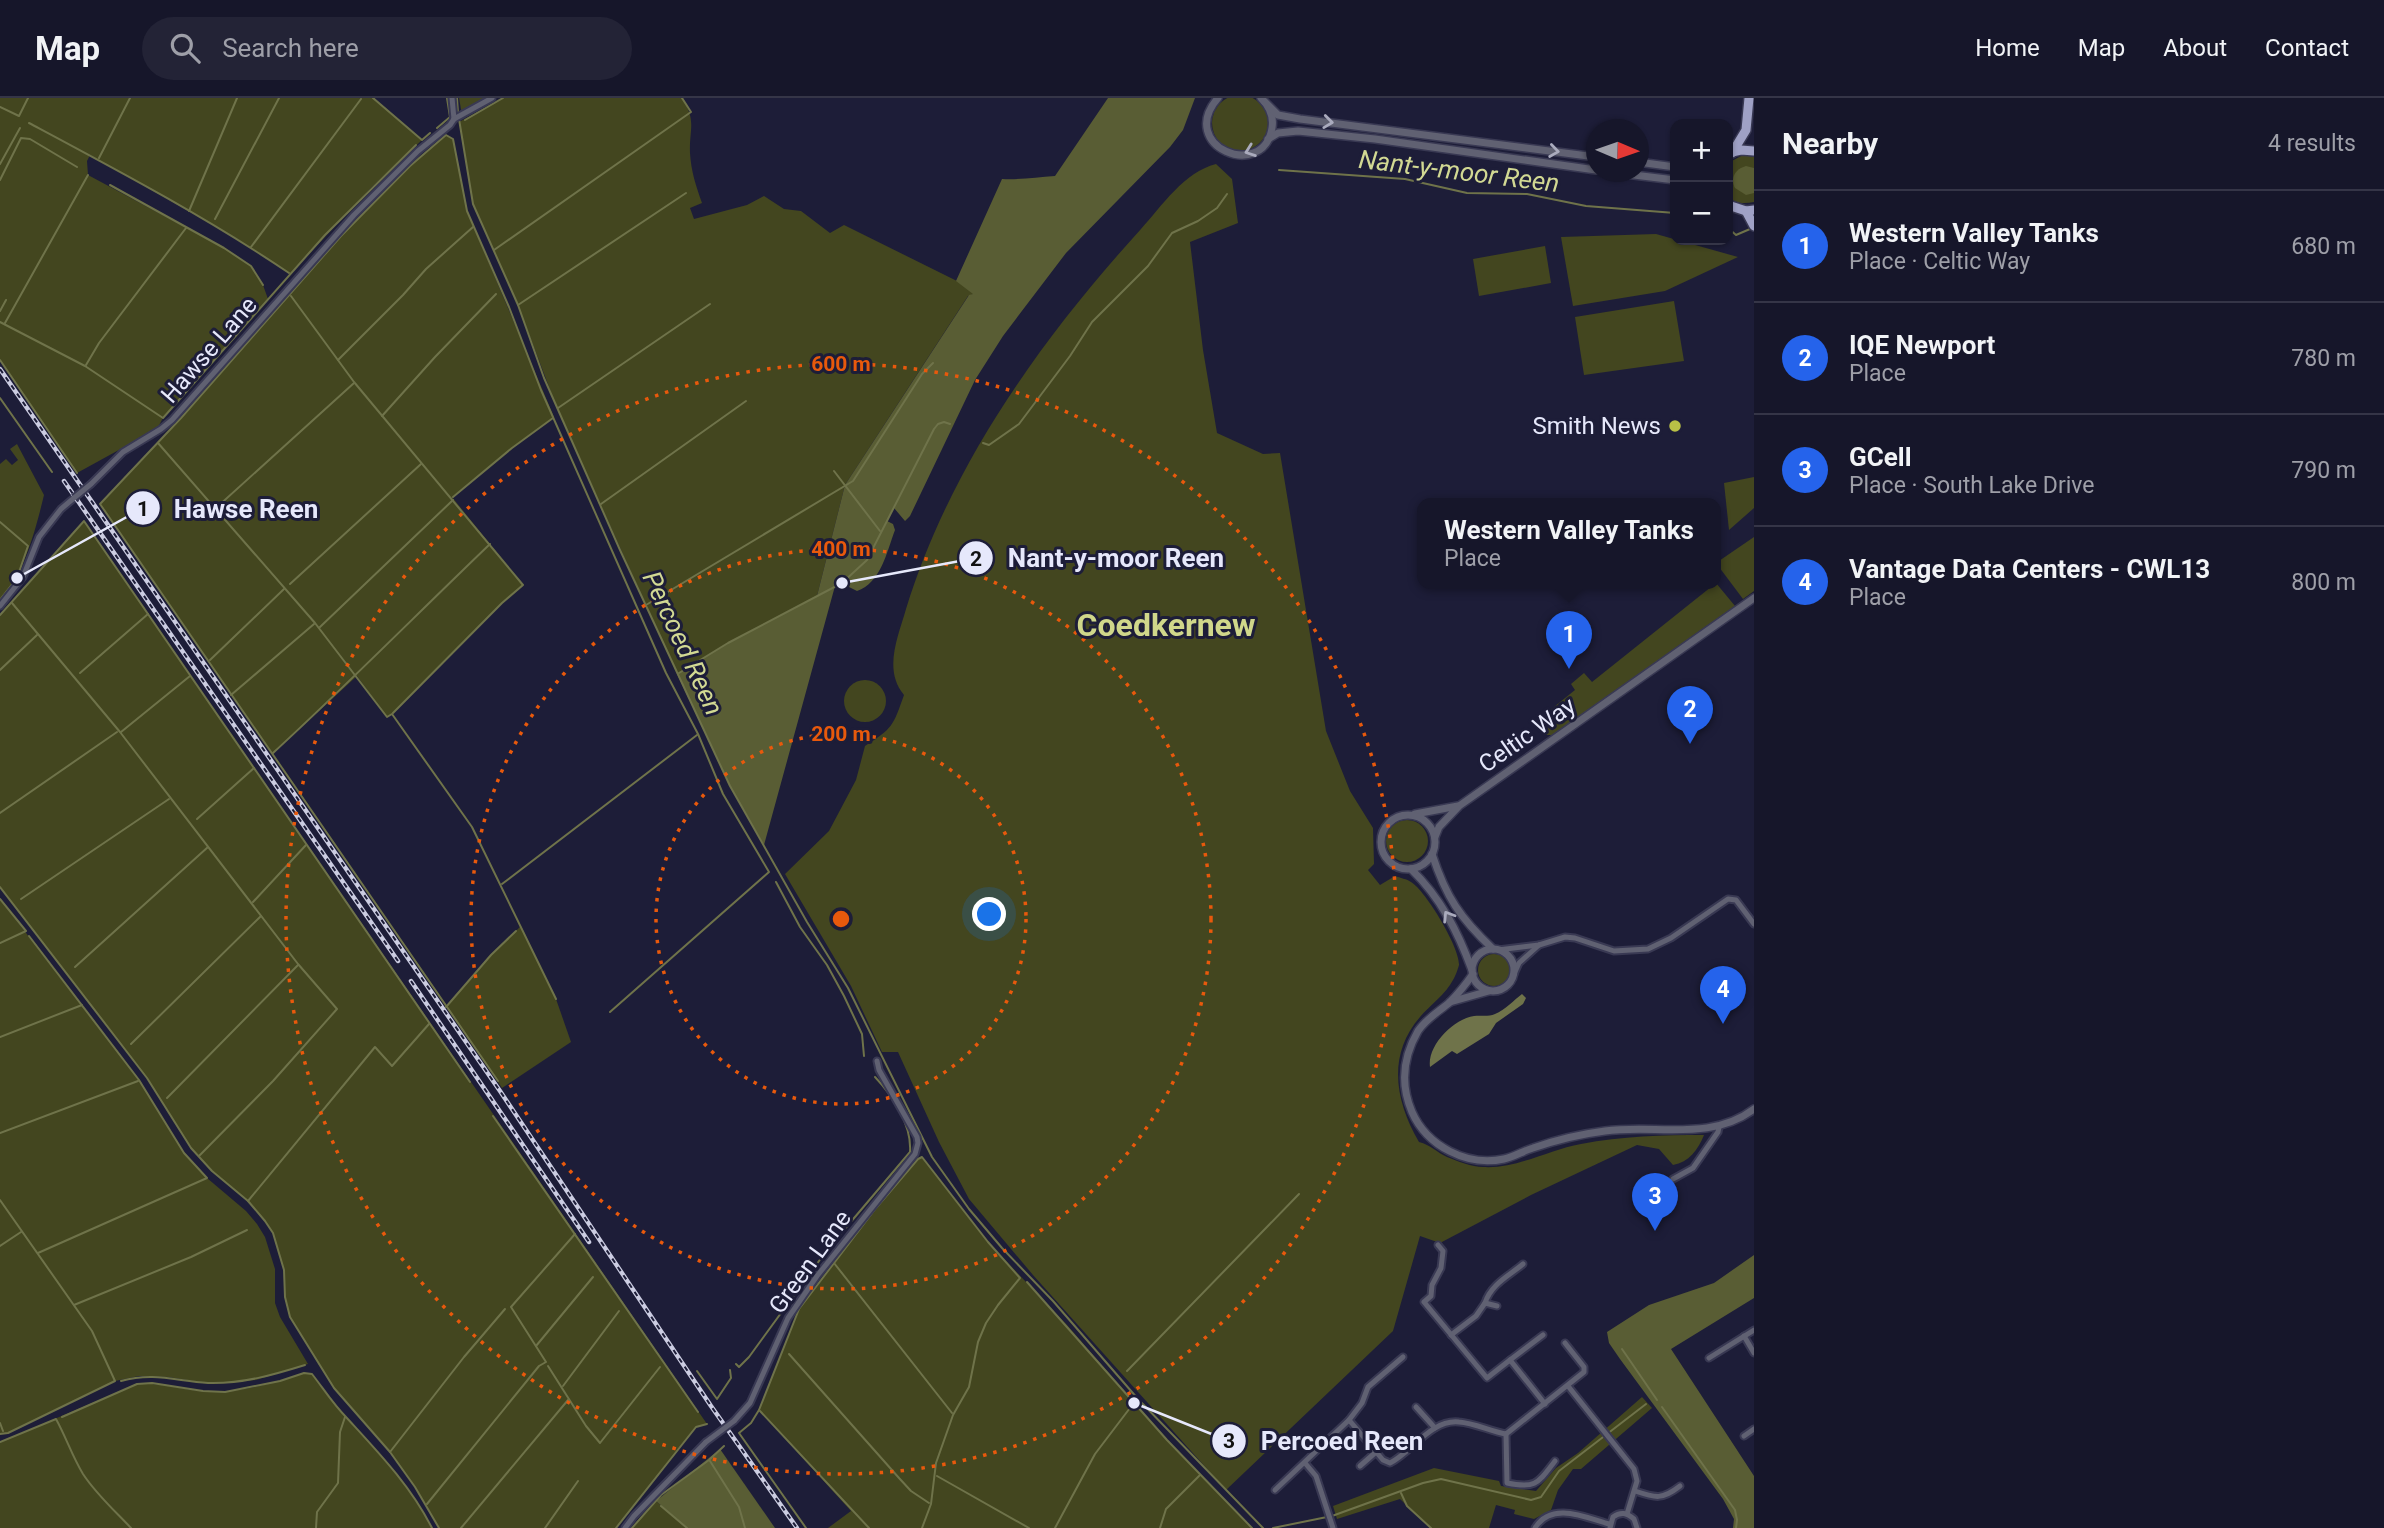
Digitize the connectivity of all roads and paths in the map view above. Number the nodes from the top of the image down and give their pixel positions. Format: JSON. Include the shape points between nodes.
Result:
{"nodes":[{"id":1,"x":452,"y":98,"type":"edge"},
{"id":2,"x":492,"y":98,"type":"edge"},
{"id":3,"x":1218,"y":98,"type":"edge"},
{"id":4,"x":1749,"y":98,"type":"edge"},
{"id":5,"x":1263,"y":100,"type":"edge"},
{"id":6,"x":457,"y":118,"type":"junction"},
{"id":7,"x":1268,"y":139,"type":"junction"},
{"id":8,"x":1733,"y":150,"type":"edge"},
{"id":9,"x":1754,"y":151,"type":"edge"},
{"id":10,"x":1733,"y":153,"type":"edge"},
{"id":11,"x":1586,"y":155,"type":"edge"},
{"id":12,"x":1649,"y":163,"type":"edge"},
{"id":13,"x":1670,"y":166,"type":"edge"},
{"id":14,"x":1586,"y":168,"type":"edge"},
{"id":15,"x":1649,"y":177,"type":"edge"},
{"id":16,"x":1670,"y":179,"type":"edge"},
{"id":17,"x":1750,"y":210,"type":"edge"},
{"id":18,"x":1754,"y":226,"type":"edge"},
{"id":19,"x":1754,"y":598,"type":"edge"},
{"id":20,"x":0,"y":606,"type":"edge"},
{"id":21,"x":1459,"y":806,"type":"junction"},
{"id":22,"x":1411,"y":814,"type":"junction"},
{"id":23,"x":1435,"y":837,"type":"junction"},
{"id":24,"x":1432,"y":854,"type":"junction"},
{"id":25,"x":1411,"y":869,"type":"junction"},
{"id":26,"x":1754,"y":924,"type":"edge"},
{"id":27,"x":1539,"y":945,"type":"junction"},
{"id":28,"x":1495,"y":949,"type":"junction"},
{"id":29,"x":1472,"y":972,"type":"junction"},
{"id":30,"x":1514,"y":974,"type":"junction"},
{"id":31,"x":1490,"y":991,"type":"junction"},
{"id":32,"x":1448,"y":1003,"type":"junction"},
{"id":33,"x":877,"y":1061,"type":"dead end"},
{"id":34,"x":1754,"y":1109,"type":"edge"},
{"id":35,"x":1719,"y":1127,"type":"junction"},
{"id":36,"x":1673,"y":1179,"type":"dead end"},
{"id":37,"x":1438,"y":1245,"type":"dead end"},
{"id":38,"x":1523,"y":1264,"type":"dead end"},
{"id":39,"x":1485,"y":1303,"type":"junction"},
{"id":40,"x":1497,"y":1306,"type":"dead end"},
{"id":41,"x":1754,"y":1330,"type":"edge"},
{"id":42,"x":1451,"y":1335,"type":"junction"},
{"id":43,"x":1543,"y":1335,"type":"dead end"},
{"id":44,"x":1744,"y":1336,"type":"junction"},
{"id":45,"x":1565,"y":1343,"type":"dead end"},
{"id":46,"x":1754,"y":1353,"type":"edge"},
{"id":47,"x":1403,"y":1357,"type":"dead end"},
{"id":48,"x":1709,"y":1358,"type":"dead end"},
{"id":49,"x":1510,"y":1360,"type":"junction"},
{"id":50,"x":1568,"y":1387,"type":"junction"},
{"id":51,"x":1545,"y":1404,"type":"junction"},
{"id":52,"x":1416,"y":1407,"type":"dead end"},
{"id":53,"x":1349,"y":1420,"type":"junction"},
{"id":54,"x":1435,"y":1428,"type":"junction"},
{"id":55,"x":1754,"y":1429,"type":"edge"},
{"id":56,"x":1506,"y":1434,"type":"junction"},
{"id":57,"x":1744,"y":1436,"type":"dead end"},
{"id":58,"x":1376,"y":1452,"type":"junction"},
{"id":59,"x":1555,"y":1461,"type":"dead end"},
{"id":60,"x":1305,"y":1463,"type":"junction"},
{"id":61,"x":1360,"y":1466,"type":"dead end"},
{"id":62,"x":1680,"y":1486,"type":"dead end"},
{"id":63,"x":1275,"y":1490,"type":"dead end"},
{"id":64,"x":1635,"y":1491,"type":"junction"},
{"id":65,"x":1627,"y":1514,"type":"junction"},
{"id":66,"x":1332,"y":1526,"type":"edge"},
{"id":67,"x":1609,"y":1526,"type":"edge"},
{"id":68,"x":625,"y":1528,"type":"edge"},
{"id":69,"x":1535,"y":1528,"type":"edge"},
{"id":70,"x":1637,"y":1528,"type":"edge"}],
"edges":[{"from":1,"to":6,"type":"street"},
{"from":2,"to":6,"type":"street","name":"Hawse Lane"},
{"from":7,"to":3,"type":"street","one_way":true,"via":[[1245,155],[1230,155],[1220,149],[1212,141],[1207,120]]},
{"from":4,"to":8,"type":"main road","via":[[1746,130]]},
{"from":5,"to":7,"type":"street","via":[[1272,120]]},
{"from":5,"to":11,"type":"street","one_way":true,"via":[[1279,115],[1300,119]]},
{"from":6,"to":20,"type":"street","name":"Hawse Lane","bridge":true,"via":[[354,215],[172,419],[123,452],[61,509],[39,537],[23,577]]},
{"from":7,"to":14,"type":"street","via":[[1298,131]]},
{"from":9,"to":10,"type":"main road"},
{"from":12,"to":13,"type":"street"},
{"from":15,"to":16,"type":"street"},
{"from":17,"to":18,"type":"main road"},
{"from":19,"to":21,"type":"street","name":"Celtic Way"},
{"from":21,"to":22,"type":"street","name":"Celtic Way"},
{"from":21,"to":23,"type":"street","name":"Celtic Way"},
{"from":22,"to":23,"type":"street","via":[[1427,822]]},
{"from":22,"to":25,"type":"street","name":"Celtic Way","via":[[1390,820],[1380,841],[1390,863]]},
{"from":23,"to":24,"type":"street","name":"Celtic Way"},
{"from":24,"to":25,"type":"street","via":[[1420,867]]},
{"from":24,"to":28,"type":"street","via":[[1446,891],[1472,929]]},
{"from":29,"to":25,"type":"street","name":"Celtic Way","one_way":true,"via":[[1449,917]]},
{"from":26,"to":27,"type":"street","via":[[1736,900],[1728,898],[1648,949],[1614,951],[1565,937]]},
{"from":27,"to":28,"type":"street"},
{"from":27,"to":30,"type":"street"},
{"from":28,"to":29,"type":"street","via":[[1479,954]]},
{"from":28,"to":30,"type":"street","via":[[1510,958]]},
{"from":29,"to":31,"type":"street","via":[[1479,986]]},
{"from":29,"to":32,"type":"street"},
{"from":30,"to":31,"type":"street","via":[[1508,985]]},
{"from":31,"to":32,"type":"street"},
{"from":32,"to":35,"type":"street","via":[[1420,1028],[1407,1055],[1404,1077],[1415,1119],[1432,1140],[1451,1153],[1474,1160],[1502,1160],[1606,1130]]},
{"from":33,"to":68,"type":"street","name":"Green Lane","bridge":true,"via":[[918,1143],[915,1154],[788,1318],[750,1403],[706,1442]]},
{"from":34,"to":35,"type":"street"},
{"from":35,"to":36,"type":"street","via":[[1697,1164]]},
{"from":37,"to":42,"type":"street","via":[[1443,1251],[1441,1268],[1431,1296],[1424,1302]]},
{"from":38,"to":39,"type":"street","via":[[1496,1284]]},
{"from":39,"to":40,"type":"street"},
{"from":39,"to":42,"type":"street","via":[[1476,1317]]},
{"from":41,"to":44,"type":"street"},
{"from":42,"to":49,"type":"street","via":[[1487,1378]]},
{"from":43,"to":49,"type":"street"},
{"from":44,"to":46,"type":"street"},
{"from":44,"to":48,"type":"street"},
{"from":45,"to":50,"type":"street","via":[[1584,1367]]},
{"from":47,"to":53,"type":"street","via":[[1368,1387]]},
{"from":49,"to":51,"type":"street"},
{"from":50,"to":51,"type":"street"},
{"from":50,"to":64,"type":"street","via":[[1634,1469]]},
{"from":51,"to":56,"type":"street"},
{"from":52,"to":54,"type":"street"},
{"from":53,"to":58,"type":"street"},
{"from":53,"to":60,"type":"street"},
{"from":54,"to":56,"type":"street","via":[[1450,1421]]},
{"from":54,"to":58,"type":"street","via":[[1390,1463]]},
{"from":55,"to":57,"type":"street"},
{"from":56,"to":59,"type":"street","via":[[1507,1483],[1530,1486],[1539,1482]]},
{"from":58,"to":61,"type":"street"},
{"from":60,"to":63,"type":"street"},
{"from":60,"to":66,"type":"street","via":[[1316,1475]]},
{"from":62,"to":64,"type":"street","via":[[1659,1497]]},
{"from":64,"to":65,"type":"street"},
{"from":65,"to":67,"type":"street","via":[[1617,1514]]},
{"from":65,"to":70,"type":"street"},
{"from":67,"to":69,"type":"street","via":[[1558,1513],[1542,1518]]}]}
